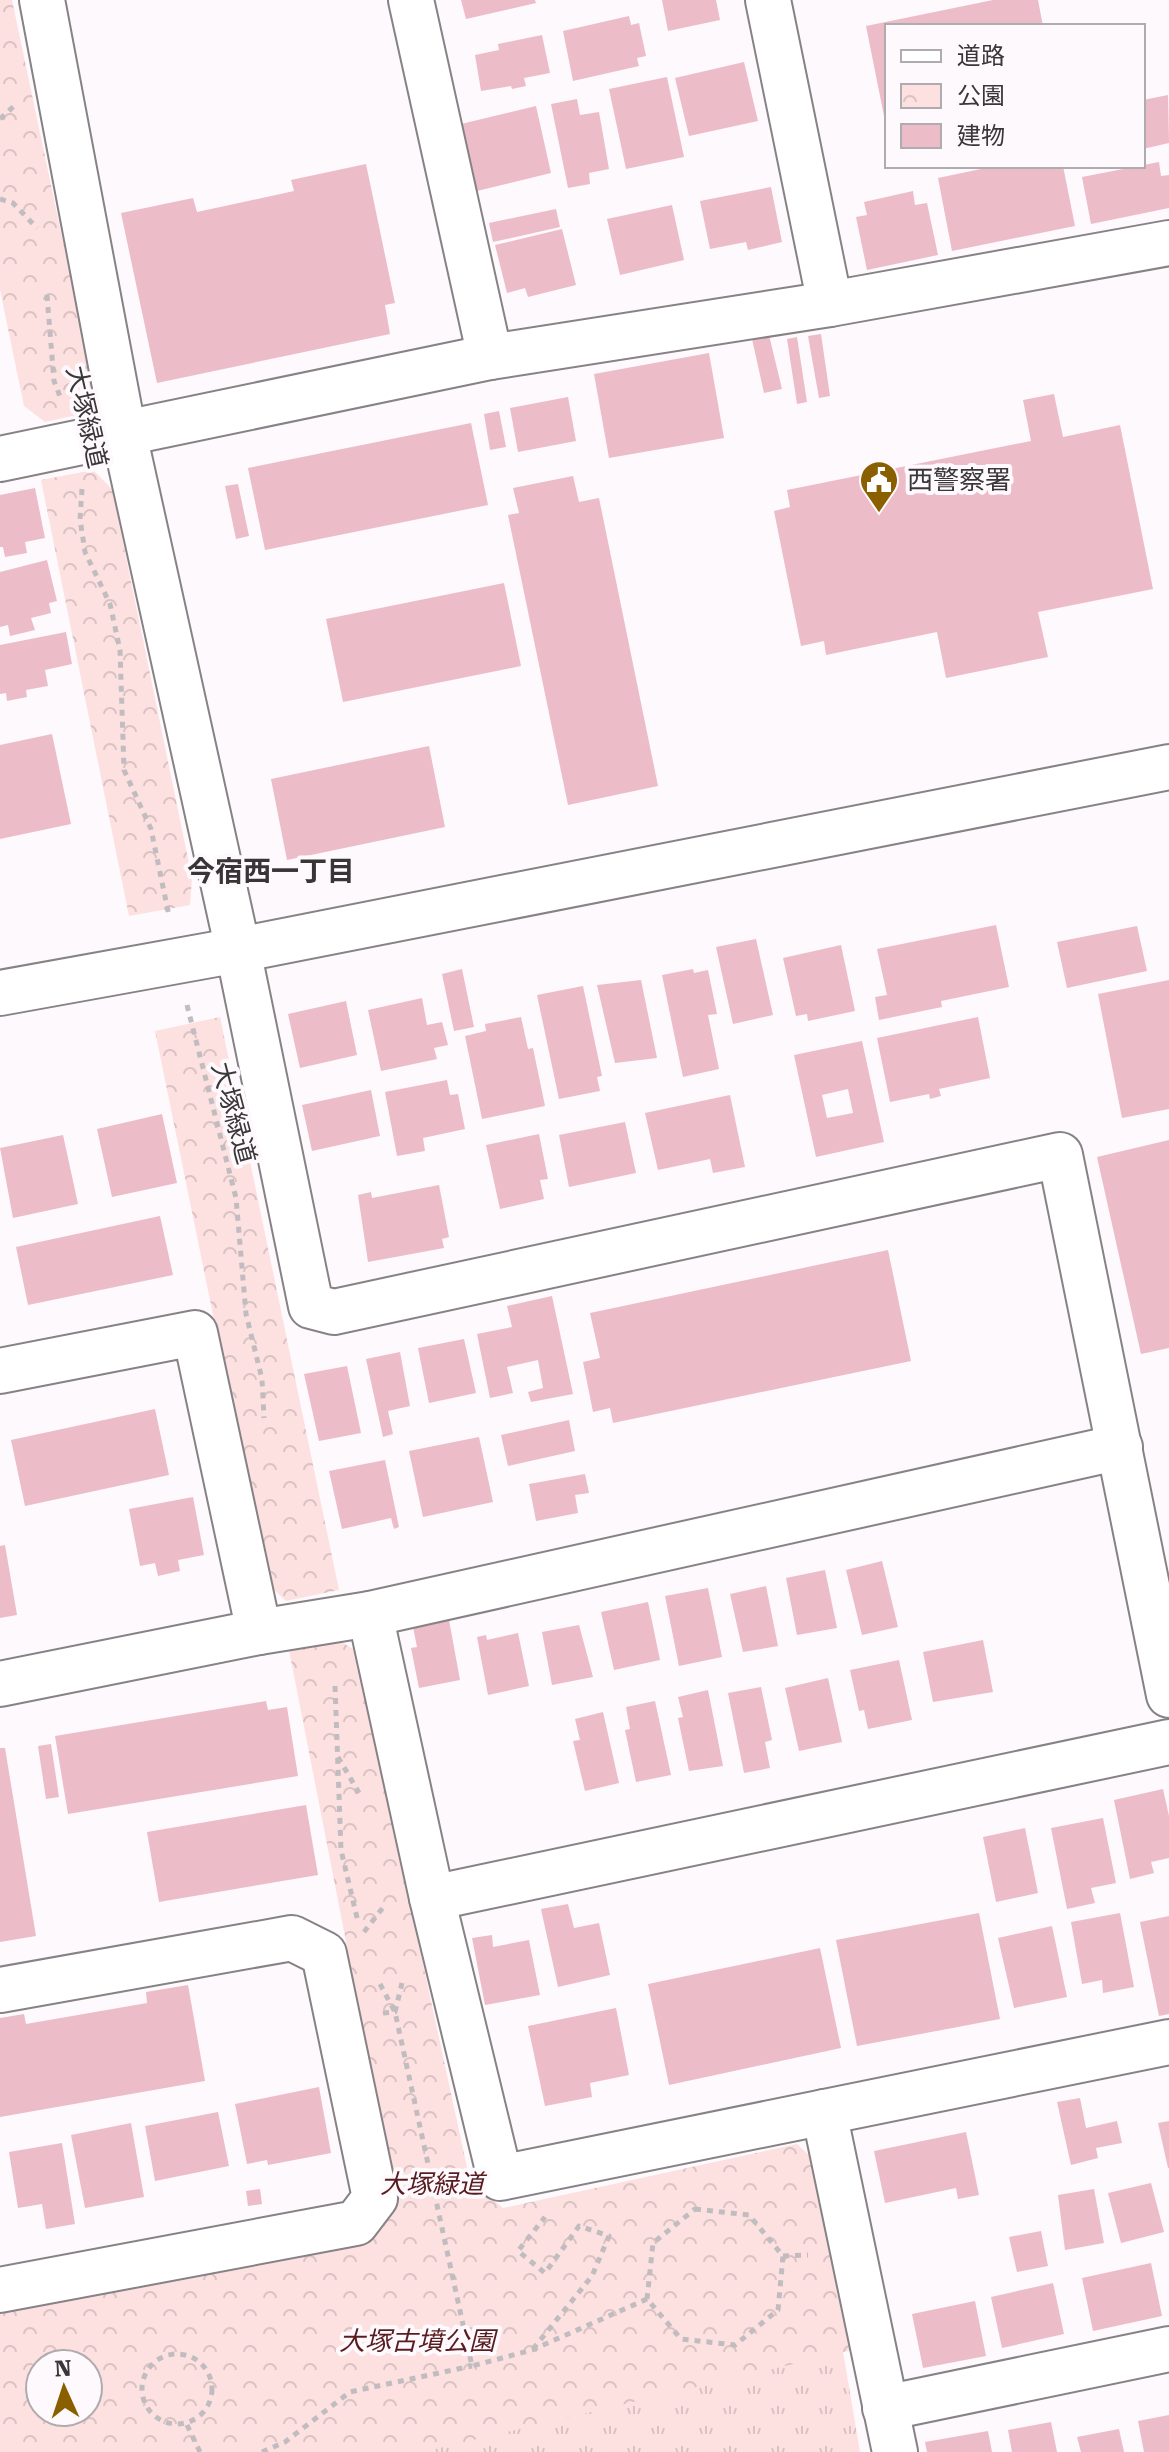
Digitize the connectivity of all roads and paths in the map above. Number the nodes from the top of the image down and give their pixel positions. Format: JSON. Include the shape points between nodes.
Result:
{"nodes":[{"id":1,"x":42,"y":0,"type":"edge"},
{"id":2,"x":411,"y":0,"type":"edge"},
{"id":3,"x":768,"y":0,"type":"edge"},
{"id":4,"x":19,"y":118,"type":"dead end"},
{"id":5,"x":0,"y":119,"type":"edge"},
{"id":6,"x":0,"y":199,"type":"edge"},
{"id":7,"x":37,"y":217,"type":"dead end"},
{"id":8,"x":1169,"y":243,"type":"edge"},
{"id":9,"x":46,"y":287,"type":"dead end"},
{"id":10,"x":830,"y":304,"type":"junction"},
{"id":11,"x":490,"y":357,"type":"junction"},
{"id":12,"x":124,"y":434,"type":"junction"},
{"id":13,"x":78,"y":443,"type":"junction"},
{"id":14,"x":2,"y":448,"type":"edge"},
{"id":15,"x":1169,"y":767,"type":"edge"},
{"id":16,"x":238,"y":950,"type":"junction"},
{"id":17,"x":177,"y":961,"type":"junction"},
{"id":18,"x":0,"y":993,"type":"edge"},
{"id":19,"x":0,"y":1371,"type":"edge"},
{"id":20,"x":264,"y":1422,"type":"dead end"},
{"id":21,"x":1120,"y":1447,"type":"junction"},
{"id":22,"x":370,"y":1614,"type":"junction"},
{"id":23,"x":313,"y":1622,"type":"junction"},
{"id":24,"x":259,"y":1632,"type":"junction"},
{"id":25,"x":0,"y":1684,"type":"edge"},
{"id":26,"x":1169,"y":1695,"type":"edge"},
{"id":27,"x":1169,"y":1742,"type":"edge"},
{"id":28,"x":337,"y":1756,"type":"junction"},
{"id":29,"x":361,"y":1796,"type":"dead end"},
{"id":30,"x":432,"y":1898,"type":"junction"},
{"id":31,"x":361,"y":1936,"type":"dead end"},
{"id":32,"x":373,"y":1970,"type":"dead end"},
{"id":33,"x":403,"y":1979,"type":"dead end"},
{"id":34,"x":0,"y":1990,"type":"edge"},
{"id":35,"x":395,"y":2012,"type":"junction"},
{"id":36,"x":338,"y":2018,"type":"junction"},
{"id":37,"x":1169,"y":2042,"type":"edge"},
{"id":38,"x":824,"y":2112,"type":"junction"},
{"id":39,"x":549,"y":2168,"type":"junction"},
{"id":40,"x":783,"y":2256,"type":"junction"},
{"id":41,"x":805,"y":2256,"type":"dead end"},
{"id":42,"x":0,"y":2290,"type":"edge"},
{"id":43,"x":647,"y":2299,"type":"junction"},
{"id":44,"x":1169,"y":2349,"type":"edge"},
{"id":45,"x":532,"y":2350,"type":"junction"},
{"id":46,"x":472,"y":2366,"type":"junction"},
{"id":47,"x":885,"y":2408,"type":"junction"},
{"id":48,"x":187,"y":2425,"type":"junction"},
{"id":49,"x":200,"y":2452,"type":"edge"},
{"id":50,"x":262,"y":2452,"type":"edge"},
{"id":51,"x":895,"y":2452,"type":"edge"}],
"edges":[{"from":1,"to":12,"type":"street"},
{"from":2,"to":11,"type":"street"},
{"from":3,"to":10,"type":"street"},
{"from":4,"to":5,"type":"path","via":[[17,104]]},
{"from":6,"to":7,"type":"path","via":[[13,203],[40,232]]},
{"from":8,"to":10,"type":"street"},
{"from":9,"to":13,"type":"path","name":"大塚緑道","via":[[54,381]]},
{"from":10,"to":11,"type":"street"},
{"from":11,"to":12,"type":"street"},
{"from":12,"to":13,"type":"street"},
{"from":12,"to":16,"type":"street"},
{"from":13,"to":14,"type":"street"},
{"from":13,"to":17,"type":"path","name":"大塚緑道","via":[[84,467],[80,519],[85,552],[110,604],[120,650],[124,770],[151,829]]},
{"from":15,"to":16,"type":"street"},
{"from":16,"to":17,"type":"street"},
{"from":16,"to":21,"type":"street","via":[[311,1306],[334,1312],[1060,1155]]},
{"from":17,"to":18,"type":"street"},
{"from":17,"to":20,"type":"path","name":"大塚緑道","via":[[236,1198],[246,1314],[262,1379]]},
{"from":19,"to":24,"type":"street","via":[[195,1333]]},
{"from":21,"to":22,"type":"street"},
{"from":21,"to":26,"type":"street"},
{"from":22,"to":23,"type":"street"},
{"from":22,"to":30,"type":"street"},
{"from":23,"to":24,"type":"street"},
{"from":23,"to":28,"type":"path","via":[[334,1665]]},
{"from":24,"to":25,"type":"street"},
{"from":27,"to":30,"type":"street"},
{"from":28,"to":29,"type":"path"},
{"from":28,"to":31,"type":"path","via":[[341,1850]]},
{"from":30,"to":39,"type":"street","via":[[500,2178]]},
{"from":32,"to":35,"type":"path"},
{"from":33,"to":35,"type":"path"},
{"from":34,"to":36,"type":"street","via":[[292,1938],[324,1954]]},
{"from":35,"to":36,"type":"path"},
{"from":35,"to":46,"type":"path"},
{"from":36,"to":42,"type":"street","via":[[375,2198],[356,2223]]},
{"from":37,"to":38,"type":"street"},
{"from":38,"to":39,"type":"street"},
{"from":38,"to":47,"type":"street"},
{"from":39,"to":45,"type":"path","via":[[555,2198],[518,2251],[545,2273],[579,2226],[609,2236],[592,2276]]},
{"from":40,"to":41,"type":"path"},
{"from":40,"to":43,"type":"path","via":[[778,2310],[735,2345],[681,2339]]},
{"from":40,"to":43,"type":"path","via":[[749,2215],[695,2209],[653,2243]]},
{"from":43,"to":45,"type":"path"},
{"from":44,"to":47,"type":"street"},
{"from":45,"to":46,"type":"path"},
{"from":46,"to":50,"type":"path","via":[[350,2392],[285,2442]]},
{"from":47,"to":51,"type":"street"},
{"from":48,"to":48,"type":"path","via":[[209,2408],[213,2379],[196,2357],[167,2353],[144,2371],[141,2399],[158,2421]]},
{"from":48,"to":49,"type":"path"}]}
